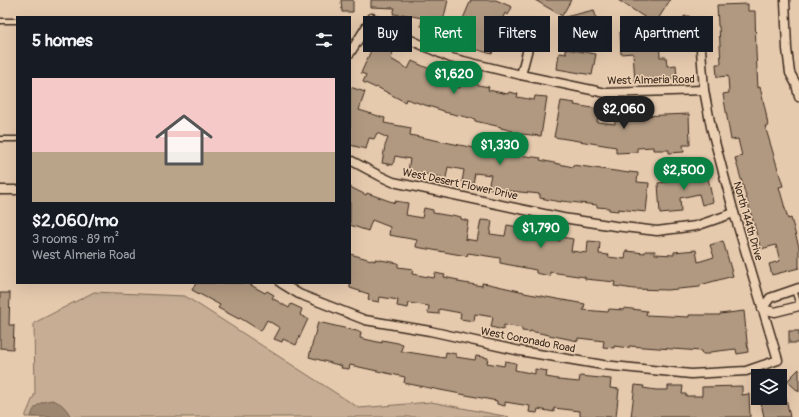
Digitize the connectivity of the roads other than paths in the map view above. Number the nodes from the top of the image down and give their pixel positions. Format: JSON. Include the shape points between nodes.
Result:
{"nodes":[{"id":1,"x":785,"y":0,"type":"edge"},
{"id":2,"x":0,"y":21,"type":"edge"},
{"id":3,"x":16,"y":21,"type":"edge"},
{"id":4,"x":351,"y":51,"type":"edge"},
{"id":5,"x":527,"y":52,"type":"edge"},
{"id":6,"x":701,"y":52,"type":"edge"},
{"id":7,"x":799,"y":74,"type":"edge"},
{"id":8,"x":521,"y":75,"type":"junction"},
{"id":9,"x":796,"y":84,"type":"junction"},
{"id":10,"x":704,"y":90,"type":"junction"},
{"id":11,"x":799,"y":97,"type":"edge"},
{"id":12,"x":0,"y":139,"type":"edge"},
{"id":13,"x":16,"y":139,"type":"edge"},
{"id":14,"x":351,"y":161,"type":"edge"},
{"id":15,"x":0,"y":190,"type":"edge"},
{"id":16,"x":16,"y":190,"type":"edge"},
{"id":17,"x":734,"y":213,"type":"junction"},
{"id":18,"x":283,"y":284,"type":"edge"},
{"id":19,"x":797,"y":289,"type":"edge"},
{"id":20,"x":799,"y":305,"type":"edge"},
{"id":21,"x":762,"y":309,"type":"junction"},
{"id":22,"x":778,"y":360,"type":"joint"}],
"edges":[{"from":1,"to":9,"type":"street","via":[[790,73]]},
{"from":2,"to":3,"type":"lane"},
{"from":4,"to":8,"type":"street","name":"West Almeria Road","via":[[372,18],[404,37],[451,58]]},
{"from":5,"to":8,"type":"street"},
{"from":6,"to":10,"type":"street","name":"North 144th Drive"},
{"from":7,"to":9,"type":"street"},
{"from":8,"to":10,"type":"street","name":"West Almeria Road","via":[[606,93]]},
{"from":9,"to":11,"type":"street"},
{"from":10,"to":17,"type":"street","name":"North 144th Drive"},
{"from":12,"to":13,"type":"lane"},
{"from":14,"to":17,"type":"street","name":"West Desert Flower Drive","via":[[393,182],[563,218],[615,226],[657,231],[696,226]]},
{"from":15,"to":16,"type":"street"},
{"from":17,"to":21,"type":"street","name":"North 144th Drive"},
{"from":18,"to":22,"type":"street","name":"West Coronado Road","via":[[299,294],[364,320],[603,365],[691,374],[746,371]]},
{"from":19,"to":20,"type":"lane"},
{"from":19,"to":21,"type":"street","via":[[770,298]]},
{"from":20,"to":21,"type":"street","via":[[775,312]]},
{"from":21,"to":22,"type":"street","name":"North 144th Drive"}]}
